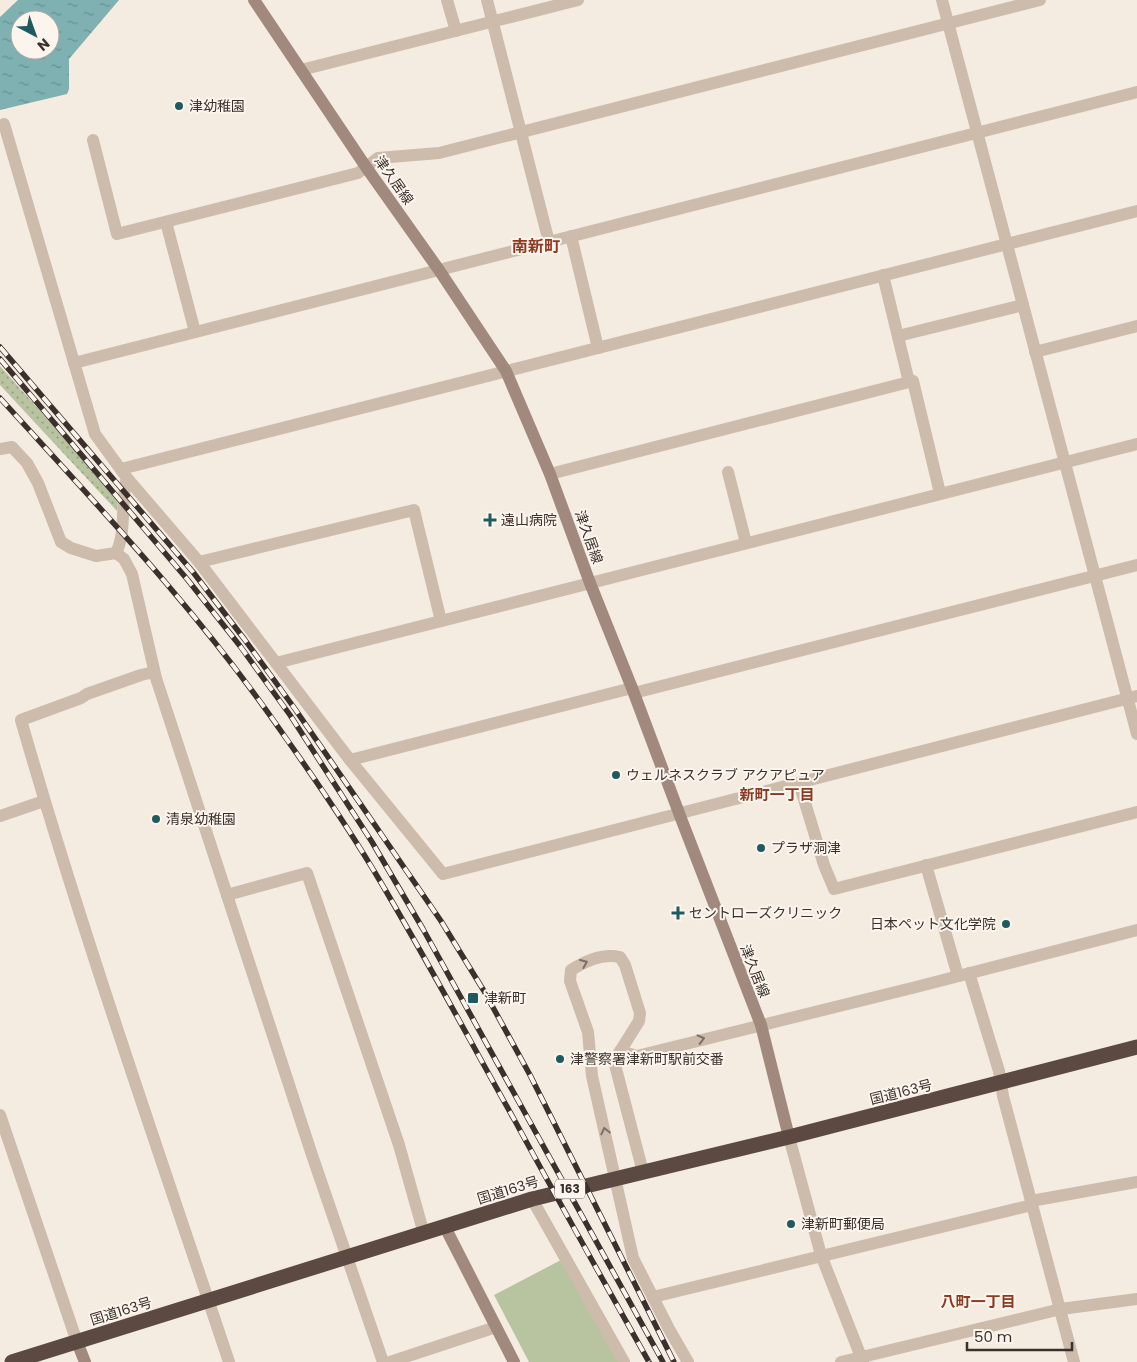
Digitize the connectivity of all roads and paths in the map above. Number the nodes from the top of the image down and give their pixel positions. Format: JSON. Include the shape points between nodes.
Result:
{"nodes":[{"id":1,"x":254,"y":0,"type":"edge"},
{"id":2,"x":447,"y":0,"type":"edge"},
{"id":3,"x":487,"y":0,"type":"edge"},
{"id":4,"x":578,"y":0,"type":"edge"},
{"id":5,"x":942,"y":0,"type":"edge"},
{"id":6,"x":1040,"y":0,"type":"edge"},
{"id":7,"x":556,"y":3,"type":"edge"},
{"id":8,"x":492,"y":22,"type":"junction"},
{"id":9,"x":948,"y":24,"type":"junction"},
{"id":10,"x":456,"y":31,"type":"junction"},
{"id":11,"x":301,"y":70,"type":"junction"},
{"id":12,"x":1137,"y":92,"type":"edge"},
{"id":13,"x":4,"y":124,"type":"dead end"},
{"id":14,"x":521,"y":132,"type":"junction"},
{"id":15,"x":977,"y":132,"type":"junction"},
{"id":16,"x":93,"y":140,"type":"dead end"},
{"id":17,"x":366,"y":167,"type":"junction"},
{"id":18,"x":1137,"y":210,"type":"edge"},
{"id":19,"x":166,"y":222,"type":"junction"},
{"id":20,"x":571,"y":236,"type":"junction"},
{"id":21,"x":549,"y":242,"type":"junction"},
{"id":22,"x":1007,"y":244,"type":"junction"},
{"id":23,"x":439,"y":270,"type":"junction"},
{"id":24,"x":883,"y":275,"type":"junction"},
{"id":25,"x":1023,"y":305,"type":"junction"},
{"id":26,"x":1137,"y":326,"type":"edge"},
{"id":27,"x":195,"y":332,"type":"junction"},
{"id":28,"x":898,"y":336,"type":"junction"},
{"id":29,"x":598,"y":348,"type":"junction"},
{"id":30,"x":1035,"y":352,"type":"junction"},
{"id":31,"x":74,"y":363,"type":"junction"},
{"id":32,"x":506,"y":371,"type":"junction"},
{"id":33,"x":909,"y":382,"type":"junction"},
{"id":34,"x":1137,"y":444,"type":"edge"},
{"id":35,"x":0,"y":449,"type":"edge"},
{"id":36,"x":1065,"y":462,"type":"junction"},
{"id":37,"x":728,"y":472,"type":"dead end"},
{"id":38,"x":124,"y":474,"type":"junction"},
{"id":39,"x":550,"y":474,"type":"junction"},
{"id":40,"x":940,"y":494,"type":"junction"},
{"id":41,"x":746,"y":543,"type":"junction"},
{"id":42,"x":116,"y":553,"type":"junction"},
{"id":43,"x":199,"y":562,"type":"junction"},
{"id":44,"x":1137,"y":565,"type":"edge"},
{"id":45,"x":1095,"y":576,"type":"junction"},
{"id":46,"x":590,"y":583,"type":"junction"},
{"id":47,"x":441,"y":620,"type":"junction"},
{"id":48,"x":276,"y":663,"type":"junction"},
{"id":49,"x":154,"y":672,"type":"junction"},
{"id":50,"x":633,"y":691,"type":"junction"},
{"id":51,"x":1132,"y":697,"type":"edge"},
{"id":52,"x":1137,"y":734,"type":"edge"},
{"id":53,"x":350,"y":760,"type":"junction"},
{"id":54,"x":799,"y":783,"type":"junction"},
{"id":55,"x":44,"y":802,"type":"junction"},
{"id":56,"x":1137,"y":812,"type":"edge"},
{"id":57,"x":678,"y":813,"type":"junction"},
{"id":58,"x":0,"y":816,"type":"edge"},
{"id":59,"x":926,"y":865,"type":"junction"},
{"id":60,"x":227,"y":895,"type":"junction"},
{"id":61,"x":1137,"y":930,"type":"edge"},
{"id":62,"x":964,"y":974,"type":"junction"},
{"id":63,"x":761,"y":1025,"type":"junction"},
{"id":64,"x":1137,"y":1047,"type":"edge"},
{"id":65,"x":620,"y":1051,"type":"junction"},
{"id":66,"x":1000,"y":1083,"type":"junction"},
{"id":67,"x":0,"y":1115,"type":"edge"},
{"id":68,"x":789,"y":1137,"type":"junction"},
{"id":69,"x":643,"y":1172,"type":"junction"},
{"id":70,"x":616,"y":1178,"type":"junction"},
{"id":71,"x":1137,"y":1182,"type":"edge"},
{"id":72,"x":532,"y":1199,"type":"junction"},
{"id":73,"x":1032,"y":1203,"type":"junction"},
{"id":74,"x":445,"y":1227,"type":"junction"},
{"id":75,"x":424,"y":1234,"type":"junction"},
{"id":76,"x":821,"y":1255,"type":"junction"},
{"id":77,"x":347,"y":1258,"type":"junction"},
{"id":78,"x":653,"y":1297,"type":"junction"},
{"id":79,"x":1137,"y":1299,"type":"edge"},
{"id":80,"x":209,"y":1301,"type":"junction"},
{"id":81,"x":1061,"y":1309,"type":"junction"},
{"id":82,"x":496,"y":1327,"type":"junction"},
{"id":83,"x":77,"y":1342,"type":"junction"},
{"id":84,"x":862,"y":1360,"type":"edge"},
{"id":85,"x":12,"y":1362,"type":"edge"},
{"id":86,"x":86,"y":1362,"type":"edge"},
{"id":87,"x":229,"y":1362,"type":"edge"},
{"id":88,"x":383,"y":1362,"type":"edge"},
{"id":89,"x":390,"y":1362,"type":"edge"},
{"id":90,"x":514,"y":1362,"type":"edge"},
{"id":91,"x":624,"y":1362,"type":"edge"},
{"id":92,"x":688,"y":1362,"type":"edge"},
{"id":93,"x":841,"y":1362,"type":"edge"},
{"id":94,"x":1074,"y":1362,"type":"edge"}],
"edges":[{"from":1,"to":11,"type":"main road","name":"津久居線"},
{"from":2,"to":10,"type":"street"},
{"from":3,"to":8,"type":"street"},
{"from":4,"to":7,"type":"street"},
{"from":5,"to":9,"type":"street"},
{"from":6,"to":9,"type":"street"},
{"from":7,"to":8,"type":"street"},
{"from":8,"to":10,"type":"street"},
{"from":8,"to":14,"type":"street"},
{"from":9,"to":14,"type":"street"},
{"from":9,"to":15,"type":"street"},
{"from":10,"to":11,"type":"street"},
{"from":11,"to":17,"type":"main road","name":"津久居線"},
{"from":12,"to":15,"type":"street"},
{"from":13,"to":31,"type":"street"},
{"from":14,"to":17,"type":"street","via":[[439,153],[378,158]]},
{"from":14,"to":21,"type":"street"},
{"from":15,"to":20,"type":"street"},
{"from":15,"to":22,"type":"street"},
{"from":16,"to":19,"type":"street","via":[[117,234]]},
{"from":17,"to":19,"type":"street","via":[[358,173]]},
{"from":17,"to":23,"type":"main road","name":"津久居線"},
{"from":18,"to":22,"type":"street"},
{"from":19,"to":27,"type":"street"},
{"from":20,"to":21,"type":"street"},
{"from":20,"to":29,"type":"street"},
{"from":21,"to":23,"type":"street"},
{"from":22,"to":24,"type":"street"},
{"from":22,"to":25,"type":"street"},
{"from":23,"to":27,"type":"street"},
{"from":23,"to":32,"type":"main road","name":"津久居線"},
{"from":24,"to":28,"type":"street"},
{"from":24,"to":29,"type":"street"},
{"from":25,"to":28,"type":"street"},
{"from":25,"to":30,"type":"street"},
{"from":26,"to":30,"type":"street"},
{"from":27,"to":31,"type":"street"},
{"from":28,"to":33,"type":"street"},
{"from":29,"to":32,"type":"street"},
{"from":30,"to":36,"type":"street"},
{"from":31,"to":38,"type":"street","via":[[95,434]]},
{"from":32,"to":38,"type":"street"},
{"from":32,"to":39,"type":"main road","name":"津久居線"},
{"from":33,"to":39,"type":"street"},
{"from":33,"to":40,"type":"street","via":[[914,381]]},
{"from":34,"to":36,"type":"street"},
{"from":35,"to":42,"type":"street","via":[[12,447],[27,463],[61,542],[96,556]]},
{"from":36,"to":40,"type":"street"},
{"from":36,"to":45,"type":"street"},
{"from":37,"to":41,"type":"street"},
{"from":38,"to":42,"type":"street","via":[[121,544]]},
{"from":38,"to":43,"type":"street"},
{"from":39,"to":46,"type":"main road","name":"津久居線"},
{"from":40,"to":41,"type":"street"},
{"from":41,"to":46,"type":"street"},
{"from":42,"to":49,"type":"street","via":[[124,559],[132,574]]},
{"from":43,"to":47,"type":"street","via":[[414,510]]},
{"from":43,"to":48,"type":"street"},
{"from":44,"to":45,"type":"street"},
{"from":45,"to":50,"type":"street"},
{"from":45,"to":51,"type":"street"},
{"from":46,"to":47,"type":"street"},
{"from":46,"to":50,"type":"main road","name":"津久居線"},
{"from":47,"to":48,"type":"street"},
{"from":48,"to":53,"type":"street"},
{"from":49,"to":55,"type":"street","via":[[21,720]]},
{"from":49,"to":60,"type":"street"},
{"from":50,"to":53,"type":"street"},
{"from":50,"to":57,"type":"main road","name":"津久居線"},
{"from":51,"to":52,"type":"street"},
{"from":51,"to":54,"type":"street"},
{"from":53,"to":57,"type":"street","via":[[443,874]]},
{"from":54,"to":57,"type":"street"},
{"from":54,"to":59,"type":"street","via":[[834,889]]},
{"from":55,"to":58,"type":"street"},
{"from":55,"to":80,"type":"street"},
{"from":56,"to":59,"type":"street"},
{"from":57,"to":63,"type":"main road","name":"津久居線"},
{"from":59,"to":62,"type":"street"},
{"from":60,"to":75,"type":"street","via":[[308,873],[399,1145]]},
{"from":60,"to":77,"type":"street"},
{"from":61,"to":62,"type":"street"},
{"from":62,"to":63,"type":"street"},
{"from":62,"to":66,"type":"street","via":[[999,1071]]},
{"from":65,"to":63,"type":"street","one_way":true,"via":[[636,1056]]},
{"from":63,"to":68,"type":"main road","name":"津久居線"},
{"from":64,"to":66,"type":"highway","name":"国道163号","number":"163"},
{"from":65,"to":69,"type":"street","via":[[614,1061]]},
{"from":70,"to":65,"type":"street","one_way":true,"via":[[592,1076],[588,1032],[570,981],[571,970],[609,954],[620,957],[625,965],[640,1013]]},
{"from":66,"to":68,"type":"highway","name":"国道163号","number":"163"},
{"from":66,"to":73,"type":"street"},
{"from":67,"to":83,"type":"street"},
{"from":68,"to":69,"type":"highway","name":"国道163号","number":"163"},
{"from":68,"to":76,"type":"street"},
{"from":69,"to":70,"type":"highway","name":"国道163号","number":"163"},
{"from":70,"to":72,"type":"highway","name":"国道163号","number":"163"},
{"from":70,"to":78,"type":"street","via":[[634,1258]]},
{"from":71,"to":73,"type":"street"},
{"from":72,"to":74,"type":"highway","name":"国道163号","number":"163"},
{"from":72,"to":91,"type":"street"},
{"from":73,"to":76,"type":"street"},
{"from":73,"to":81,"type":"street"},
{"from":74,"to":75,"type":"highway","name":"国道163号","number":"163"},
{"from":74,"to":82,"type":"main road"},
{"from":75,"to":77,"type":"highway","name":"国道163号","number":"163"},
{"from":76,"to":78,"type":"street"},
{"from":76,"to":84,"type":"street"},
{"from":77,"to":80,"type":"highway","name":"国道163号","number":"163"},
{"from":77,"to":88,"type":"street"},
{"from":78,"to":92,"type":"street"},
{"from":79,"to":81,"type":"street"},
{"from":80,"to":83,"type":"highway","name":"国道163号","number":"163"},
{"from":80,"to":87,"type":"street"},
{"from":81,"to":84,"type":"street"},
{"from":81,"to":94,"type":"street"},
{"from":82,"to":89,"type":"street"},
{"from":82,"to":90,"type":"main road"},
{"from":83,"to":85,"type":"highway","name":"国道163号","number":"163"},
{"from":83,"to":86,"type":"main road"},
{"from":84,"to":93,"type":"street"}]}
